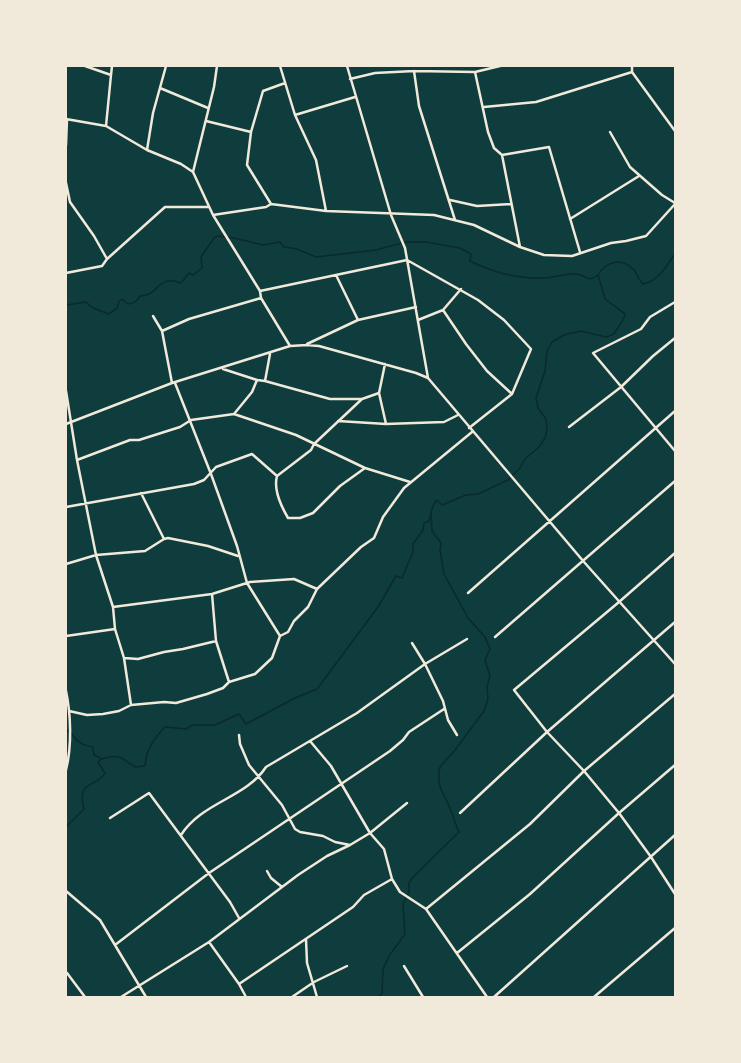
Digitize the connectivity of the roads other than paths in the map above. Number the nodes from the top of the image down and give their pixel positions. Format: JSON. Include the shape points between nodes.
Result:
{"nodes":[{"id":1,"x":86,"y":66,"type":"edge"},
{"id":2,"x":112,"y":66,"type":"edge"},
{"id":3,"x":166,"y":66,"type":"edge"},
{"id":4,"x":217,"y":66,"type":"edge"},
{"id":5,"x":280,"y":66,"type":"edge"},
{"id":6,"x":347,"y":66,"type":"edge"},
{"id":7,"x":500,"y":66,"type":"edge"},
{"id":8,"x":632,"y":66,"type":"edge"},
{"id":9,"x":414,"y":71,"type":"junction"},
{"id":10,"x":475,"y":72,"type":"junction"},
{"id":11,"x":632,"y":72,"type":"junction"},
{"id":12,"x":111,"y":75,"type":"junction"},
{"id":13,"x":350,"y":78,"type":"junction"},
{"id":14,"x":284,"y":83,"type":"junction"},
{"id":15,"x":160,"y":88,"type":"junction"},
{"id":16,"x":355,"y":97,"type":"junction"},
{"id":17,"x":484,"y":107,"type":"junction"},
{"id":18,"x":208,"y":108,"type":"junction"},
{"id":19,"x":295,"y":115,"type":"junction"},
{"id":20,"x":67,"y":119,"type":"edge"},
{"id":21,"x":206,"y":121,"type":"junction"},
{"id":22,"x":106,"y":126,"type":"junction"},
{"id":23,"x":675,"y":131,"type":"edge"},
{"id":24,"x":251,"y":132,"type":"junction"},
{"id":25,"x":610,"y":132,"type":"dead end"},
{"id":26,"x":66,"y":145,"type":"edge"},
{"id":27,"x":147,"y":150,"type":"junction"},
{"id":28,"x":502,"y":155,"type":"junction"},
{"id":29,"x":192,"y":172,"type":"junction"},
{"id":30,"x":639,"y":176,"type":"junction"},
{"id":31,"x":66,"y":183,"type":"edge"},
{"id":32,"x":450,"y":200,"type":"junction"},
{"id":33,"x":271,"y":204,"type":"junction"},
{"id":34,"x":511,"y":204,"type":"junction"},
{"id":35,"x":675,"y":204,"type":"edge"},
{"id":36,"x":209,"y":207,"type":"junction"},
{"id":37,"x":326,"y":211,"type":"junction"},
{"id":38,"x":213,"y":215,"type":"junction"},
{"id":39,"x":391,"y":215,"type":"junction"},
{"id":40,"x":570,"y":219,"type":"junction"},
{"id":41,"x":455,"y":220,"type":"junction"},
{"id":42,"x":520,"y":247,"type":"junction"},
{"id":43,"x":580,"y":252,"type":"junction"},
{"id":44,"x":107,"y":259,"type":"junction"},
{"id":45,"x":407,"y":260,"type":"junction"},
{"id":46,"x":66,"y":273,"type":"edge"},
{"id":47,"x":336,"y":275,"type":"junction"},
{"id":48,"x":461,"y":289,"type":"junction"},
{"id":49,"x":260,"y":291,"type":"junction"},
{"id":50,"x":261,"y":298,"type":"junction"},
{"id":51,"x":675,"y":302,"type":"edge"},
{"id":52,"x":416,"y":307,"type":"junction"},
{"id":53,"x":443,"y":310,"type":"junction"},
{"id":54,"x":153,"y":316,"type":"dead end"},
{"id":55,"x":358,"y":320,"type":"junction"},
{"id":56,"x":418,"y":320,"type":"junction"},
{"id":57,"x":162,"y":330,"type":"junction"},
{"id":58,"x":675,"y":338,"type":"edge"},
{"id":59,"x":307,"y":345,"type":"junction"},
{"id":60,"x":290,"y":346,"type":"junction"},
{"id":61,"x":270,"y":354,"type":"junction"},
{"id":62,"x":385,"y":364,"type":"junction"},
{"id":63,"x":222,"y":368,"type":"junction"},
{"id":64,"x":428,"y":378,"type":"junction"},
{"id":65,"x":257,"y":380,"type":"junction"},
{"id":66,"x":265,"y":381,"type":"junction"},
{"id":67,"x":174,"y":383,"type":"junction"},
{"id":68,"x":621,"y":387,"type":"junction"},
{"id":69,"x":66,"y":391,"type":"edge"},
{"id":70,"x":379,"y":393,"type":"junction"},
{"id":71,"x":512,"y":394,"type":"junction"},
{"id":72,"x":362,"y":399,"type":"junction"},
{"id":73,"x":675,"y":411,"type":"edge"},
{"id":74,"x":234,"y":414,"type":"junction"},
{"id":75,"x":458,"y":415,"type":"junction"},
{"id":76,"x":191,"y":420,"type":"junction"},
{"id":77,"x":337,"y":421,"type":"junction"},
{"id":78,"x":71,"y":422,"type":"junction"},
{"id":79,"x":66,"y":424,"type":"edge"},
{"id":80,"x":386,"y":424,"type":"junction"},
{"id":81,"x":569,"y":426,"type":"dead end"},
{"id":82,"x":469,"y":428,"type":"junction"},
{"id":83,"x":655,"y":428,"type":"junction"},
{"id":84,"x":472,"y":432,"type":"junction"},
{"id":85,"x":314,"y":444,"type":"junction"},
{"id":86,"x":675,"y":451,"type":"edge"},
{"id":87,"x":77,"y":460,"type":"junction"},
{"id":88,"x":365,"y":468,"type":"junction"},
{"id":89,"x":211,"y":474,"type":"junction"},
{"id":90,"x":277,"y":476,"type":"junction"},
{"id":91,"x":675,"y":481,"type":"edge"},
{"id":92,"x":410,"y":482,"type":"junction"},
{"id":93,"x":141,"y":493,"type":"junction"},
{"id":94,"x":86,"y":504,"type":"junction"},
{"id":95,"x":66,"y":507,"type":"edge"},
{"id":96,"x":550,"y":520,"type":"junction"},
{"id":97,"x":164,"y":539,"type":"junction"},
{"id":98,"x":675,"y":553,"type":"edge"},
{"id":99,"x":96,"y":555,"type":"junction"},
{"id":100,"x":238,"y":556,"type":"junction"},
{"id":101,"x":584,"y":562,"type":"junction"},
{"id":102,"x":66,"y":564,"type":"edge"},
{"id":103,"x":247,"y":583,"type":"junction"},
{"id":104,"x":317,"y":589,"type":"junction"},
{"id":105,"x":468,"y":593,"type":"dead end"},
{"id":106,"x":212,"y":594,"type":"junction"},
{"id":107,"x":619,"y":602,"type":"junction"},
{"id":108,"x":112,"y":607,"type":"junction"},
{"id":109,"x":675,"y":622,"type":"edge"},
{"id":110,"x":115,"y":629,"type":"junction"},
{"id":111,"x":66,"y":636,"type":"edge"},
{"id":112,"x":280,"y":636,"type":"junction"},
{"id":113,"x":495,"y":636,"type":"dead end"},
{"id":114,"x":467,"y":639,"type":"dead end"},
{"id":115,"x":654,"y":640,"type":"junction"},
{"id":116,"x":216,"y":641,"type":"junction"},
{"id":117,"x":412,"y":643,"type":"dead end"},
{"id":118,"x":124,"y":658,"type":"junction"},
{"id":119,"x":425,"y":664,"type":"junction"},
{"id":120,"x":675,"y":664,"type":"edge"},
{"id":121,"x":229,"y":682,"type":"junction"},
{"id":122,"x":66,"y":690,"type":"edge"},
{"id":123,"x":675,"y":694,"type":"edge"},
{"id":124,"x":67,"y":699,"type":"edge"},
{"id":125,"x":132,"y":705,"type":"junction"},
{"id":126,"x":444,"y":709,"type":"junction"},
{"id":127,"x":69,"y":711,"type":"junction"},
{"id":128,"x":547,"y":732,"type":"junction"},
{"id":129,"x":239,"y":735,"type":"dead end"},
{"id":130,"x":457,"y":735,"type":"dead end"},
{"id":131,"x":310,"y":741,"type":"junction"},
{"id":132,"x":675,"y":765,"type":"edge"},
{"id":133,"x":66,"y":770,"type":"edge"},
{"id":134,"x":584,"y":771,"type":"junction"},
{"id":135,"x":259,"y":778,"type":"junction"},
{"id":136,"x":341,"y":784,"type":"junction"},
{"id":137,"x":407,"y":803,"type":"dead end"},
{"id":138,"x":460,"y":813,"type":"dead end"},
{"id":139,"x":619,"y":813,"type":"junction"},
{"id":140,"x":110,"y":818,"type":"dead end"},
{"id":141,"x":288,"y":820,"type":"junction"},
{"id":142,"x":370,"y":832,"type":"junction"},
{"id":143,"x":182,"y":835,"type":"junction"},
{"id":144,"x":675,"y":835,"type":"edge"},
{"id":145,"x":350,"y":845,"type":"junction"},
{"id":146,"x":651,"y":857,"type":"junction"},
{"id":147,"x":267,"y":871,"type":"dead end"},
{"id":148,"x":209,"y":873,"type":"junction"},
{"id":149,"x":392,"y":879,"type":"junction"},
{"id":150,"x":282,"y":887,"type":"junction"},
{"id":151,"x":66,"y":891,"type":"edge"},
{"id":152,"x":675,"y":894,"type":"edge"},
{"id":153,"x":426,"y":909,"type":"junction"},
{"id":154,"x":239,"y":918,"type":"junction"},
{"id":155,"x":675,"y":928,"type":"edge"},
{"id":156,"x":306,"y":939,"type":"junction"},
{"id":157,"x":209,"y":942,"type":"junction"},
{"id":158,"x":115,"y":945,"type":"junction"},
{"id":159,"x":457,"y":953,"type":"junction"},
{"id":160,"x":347,"y":966,"type":"dead end"},
{"id":161,"x":404,"y":966,"type":"dead end"},
{"id":162,"x":66,"y":974,"type":"edge"},
{"id":163,"x":314,"y":982,"type":"junction"},
{"id":164,"x":139,"y":984,"type":"junction"},
{"id":165,"x":239,"y":984,"type":"junction"},
{"id":166,"x":85,"y":997,"type":"edge"},
{"id":167,"x":121,"y":997,"type":"edge"},
{"id":168,"x":146,"y":997,"type":"edge"},
{"id":169,"x":246,"y":997,"type":"edge"},
{"id":170,"x":292,"y":997,"type":"edge"},
{"id":171,"x":317,"y":997,"type":"edge"},
{"id":172,"x":423,"y":997,"type":"edge"},
{"id":173,"x":487,"y":997,"type":"edge"},
{"id":174,"x":494,"y":997,"type":"edge"},
{"id":175,"x":594,"y":997,"type":"edge"}],
"edges":[{"from":1,"to":12,"type":"street"},
{"from":2,"to":12,"type":"street"},
{"from":3,"to":15,"type":"street"},
{"from":4,"to":18,"type":"street"},
{"from":5,"to":14,"type":"street"},
{"from":6,"to":13,"type":"street"},
{"from":7,"to":10,"type":"street"},
{"from":8,"to":11,"type":"street"},
{"from":9,"to":10,"type":"street"},
{"from":9,"to":13,"type":"street","via":[[375,73]]},
{"from":9,"to":32,"type":"street","via":[[419,106]]},
{"from":10,"to":17,"type":"street"},
{"from":11,"to":17,"type":"street","via":[[536,102]]},
{"from":11,"to":23,"type":"street"},
{"from":12,"to":22,"type":"street"},
{"from":13,"to":16,"type":"street"},
{"from":14,"to":19,"type":"street"},
{"from":14,"to":24,"type":"street","via":[[263,91]]},
{"from":15,"to":18,"type":"street"},
{"from":15,"to":27,"type":"street"},
{"from":16,"to":19,"type":"street"},
{"from":16,"to":39,"type":"street"},
{"from":17,"to":28,"type":"street","via":[[488,132],[494,148]]},
{"from":18,"to":21,"type":"street"},
{"from":19,"to":37,"type":"street","via":[[316,160]]},
{"from":20,"to":22,"type":"street"},
{"from":20,"to":26,"type":"street"},
{"from":21,"to":24,"type":"street"},
{"from":21,"to":29,"type":"street"},
{"from":22,"to":27,"type":"street"},
{"from":24,"to":33,"type":"street","via":[[247,165]]},
{"from":25,"to":30,"type":"street","via":[[630,166]]},
{"from":27,"to":29,"type":"street","via":[[181,164]]},
{"from":28,"to":34,"type":"street"},
{"from":28,"to":40,"type":"street","via":[[549,147]]},
{"from":29,"to":36,"type":"street"},
{"from":30,"to":35,"type":"street"},
{"from":30,"to":40,"type":"street"},
{"from":31,"to":44,"type":"street","via":[[70,202]]},
{"from":32,"to":34,"type":"street","via":[[483,206]]},
{"from":32,"to":41,"type":"street"},
{"from":33,"to":37,"type":"street"},
{"from":33,"to":38,"type":"street","via":[[245,211]]},
{"from":34,"to":42,"type":"street"},
{"from":35,"to":43,"type":"street","via":[[646,236]]},
{"from":36,"to":38,"type":"street"},
{"from":36,"to":44,"type":"street","via":[[165,207]]},
{"from":37,"to":39,"type":"street"},
{"from":38,"to":49,"type":"street"},
{"from":39,"to":41,"type":"street","via":[[434,216]]},
{"from":39,"to":45,"type":"street","via":[[405,248]]},
{"from":40,"to":43,"type":"street"},
{"from":41,"to":42,"type":"street","via":[[474,225]]},
{"from":42,"to":43,"type":"street","via":[[544,255],[572,256]]},
{"from":44,"to":46,"type":"street","via":[[102,266]]},
{"from":45,"to":47,"type":"street"},
{"from":45,"to":48,"type":"street"},
{"from":45,"to":52,"type":"street"},
{"from":47,"to":49,"type":"street"},
{"from":47,"to":55,"type":"street"},
{"from":48,"to":53,"type":"street"},
{"from":48,"to":71,"type":"street","via":[[504,320],[531,348]]},
{"from":49,"to":50,"type":"street"},
{"from":50,"to":57,"type":"street","via":[[188,319]]},
{"from":50,"to":60,"type":"street"},
{"from":51,"to":68,"type":"street","via":[[650,317],[640,328],[593,353]]},
{"from":52,"to":55,"type":"street"},
{"from":52,"to":56,"type":"street"},
{"from":53,"to":56,"type":"street"},
{"from":53,"to":71,"type":"street","via":[[486,371]]},
{"from":54,"to":57,"type":"street"},
{"from":55,"to":59,"type":"street"},
{"from":56,"to":64,"type":"street"},
{"from":57,"to":67,"type":"street"},
{"from":58,"to":68,"type":"street"},
{"from":59,"to":60,"type":"street"},
{"from":59,"to":62,"type":"street"},
{"from":60,"to":61,"type":"street"},
{"from":61,"to":63,"type":"street"},
{"from":61,"to":66,"type":"street"},
{"from":62,"to":64,"type":"street"},
{"from":62,"to":70,"type":"street"},
{"from":63,"to":65,"type":"street"},
{"from":63,"to":67,"type":"street"},
{"from":64,"to":75,"type":"street"},
{"from":65,"to":66,"type":"street"},
{"from":65,"to":74,"type":"street","via":[[252,392]]},
{"from":66,"to":72,"type":"street","via":[[330,398]]},
{"from":67,"to":76,"type":"street"},
{"from":67,"to":78,"type":"street"},
{"from":68,"to":81,"type":"street"},
{"from":68,"to":83,"type":"street"},
{"from":69,"to":78,"type":"street"},
{"from":70,"to":72,"type":"street"},
{"from":70,"to":80,"type":"street"},
{"from":71,"to":82,"type":"street"},
{"from":72,"to":77,"type":"street"},
{"from":73,"to":83,"type":"street"},
{"from":74,"to":76,"type":"street"},
{"from":74,"to":85,"type":"street","via":[[296,435]]},
{"from":75,"to":80,"type":"street","via":[[444,422]]},
{"from":75,"to":82,"type":"street"},
{"from":76,"to":87,"type":"street","via":[[180,426],[139,440],[130,440]]},
{"from":76,"to":89,"type":"street"},
{"from":77,"to":80,"type":"street"},
{"from":77,"to":85,"type":"street"},
{"from":78,"to":79,"type":"street"},
{"from":78,"to":87,"type":"street"},
{"from":82,"to":84,"type":"street"},
{"from":83,"to":86,"type":"street"},
{"from":83,"to":96,"type":"street"},
{"from":84,"to":92,"type":"street"},
{"from":84,"to":96,"type":"street"},
{"from":85,"to":88,"type":"street"},
{"from":85,"to":90,"type":"street","via":[[311,450]]},
{"from":87,"to":94,"type":"street"},
{"from":88,"to":90,"type":"street","via":[[340,486],[313,513],[300,518],[288,518],[284,511],[276,487]]},
{"from":88,"to":92,"type":"street"},
{"from":89,"to":90,"type":"street","via":[[216,467],[252,454]]},
{"from":89,"to":93,"type":"street","via":[[194,484]]},
{"from":89,"to":100,"type":"street","via":[[237,546]]},
{"from":91,"to":101,"type":"street"},
{"from":92,"to":104,"type":"street","via":[[383,517],[374,538]]},
{"from":93,"to":94,"type":"street"},
{"from":93,"to":97,"type":"street"},
{"from":94,"to":95,"type":"street"},
{"from":94,"to":99,"type":"street"},
{"from":96,"to":101,"type":"street"},
{"from":96,"to":105,"type":"street"},
{"from":97,"to":99,"type":"street","via":[[145,551]]},
{"from":97,"to":100,"type":"street","via":[[208,546]]},
{"from":98,"to":107,"type":"street"},
{"from":99,"to":102,"type":"street"},
{"from":99,"to":108,"type":"street"},
{"from":100,"to":103,"type":"street"},
{"from":101,"to":107,"type":"street"},
{"from":101,"to":113,"type":"street"},
{"from":103,"to":104,"type":"street","via":[[294,579]]},
{"from":103,"to":106,"type":"street"},
{"from":103,"to":112,"type":"street"},
{"from":104,"to":112,"type":"street","via":[[308,607],[294,621],[288,632]]},
{"from":106,"to":108,"type":"street"},
{"from":106,"to":116,"type":"street"},
{"from":107,"to":115,"type":"street"},
{"from":107,"to":128,"type":"street","via":[[514,690]]},
{"from":108,"to":110,"type":"street"},
{"from":109,"to":115,"type":"street"},
{"from":110,"to":111,"type":"street"},
{"from":110,"to":118,"type":"street"},
{"from":112,"to":121,"type":"street","via":[[272,658],[255,674]]},
{"from":114,"to":119,"type":"street"},
{"from":115,"to":120,"type":"street"},
{"from":115,"to":128,"type":"street"},
{"from":116,"to":118,"type":"street","via":[[138,659]]},
{"from":116,"to":121,"type":"street"},
{"from":117,"to":119,"type":"street"},
{"from":118,"to":125,"type":"street"},
{"from":119,"to":126,"type":"street","via":[[443,701]]},
{"from":119,"to":131,"type":"street","via":[[363,710]]},
{"from":121,"to":125,"type":"street","via":[[223,688],[176,703]]},
{"from":122,"to":124,"type":"street"},
{"from":123,"to":134,"type":"street"},
{"from":124,"to":127,"type":"street"},
{"from":125,"to":127,"type":"street","via":[[103,714],[87,715]]},
{"from":126,"to":130,"type":"street"},
{"from":126,"to":136,"type":"street","via":[[409,732],[390,751]]},
{"from":127,"to":133,"type":"street"},
{"from":128,"to":134,"type":"street"},
{"from":128,"to":138,"type":"street"},
{"from":129,"to":135,"type":"street","via":[[240,744],[250,766]]},
{"from":131,"to":135,"type":"street","via":[[266,767]]},
{"from":131,"to":136,"type":"street","via":[[331,766]]},
{"from":132,"to":139,"type":"street"},
{"from":134,"to":139,"type":"street"},
{"from":134,"to":153,"type":"street","via":[[530,824]]},
{"from":135,"to":141,"type":"street","via":[[282,805]]},
{"from":135,"to":143,"type":"street","via":[[196,817]]},
{"from":136,"to":141,"type":"street"},
{"from":136,"to":142,"type":"street"},
{"from":137,"to":142,"type":"street"},
{"from":139,"to":146,"type":"street"},
{"from":139,"to":159,"type":"street","via":[[530,894]]},
{"from":140,"to":143,"type":"street","via":[[149,793]]},
{"from":141,"to":145,"type":"street","via":[[300,832]]},
{"from":141,"to":148,"type":"street"},
{"from":142,"to":145,"type":"street"},
{"from":142,"to":149,"type":"street","via":[[384,849]]},
{"from":143,"to":148,"type":"street"},
{"from":144,"to":146,"type":"street"},
{"from":145,"to":150,"type":"street","via":[[327,856]]},
{"from":146,"to":152,"type":"street"},
{"from":146,"to":174,"type":"street"},
{"from":147,"to":150,"type":"street"},
{"from":148,"to":154,"type":"street"},
{"from":148,"to":158,"type":"street"},
{"from":149,"to":153,"type":"street","via":[[403,894]]},
{"from":149,"to":156,"type":"street","via":[[364,895],[353,907]]},
{"from":150,"to":154,"type":"street"},
{"from":151,"to":158,"type":"street","via":[[100,920]]},
{"from":153,"to":159,"type":"street"},
{"from":154,"to":157,"type":"street"},
{"from":155,"to":175,"type":"street"},
{"from":156,"to":163,"type":"street","via":[[307,964]]},
{"from":156,"to":165,"type":"street"},
{"from":157,"to":164,"type":"street"},
{"from":157,"to":165,"type":"street"},
{"from":158,"to":164,"type":"street"},
{"from":159,"to":173,"type":"street"},
{"from":160,"to":163,"type":"street"},
{"from":161,"to":172,"type":"street"},
{"from":162,"to":166,"type":"street","via":[[68,973]]},
{"from":163,"to":170,"type":"street"},
{"from":163,"to":171,"type":"street"},
{"from":164,"to":167,"type":"street"},
{"from":164,"to":168,"type":"street"},
{"from":165,"to":169,"type":"street"}]}
